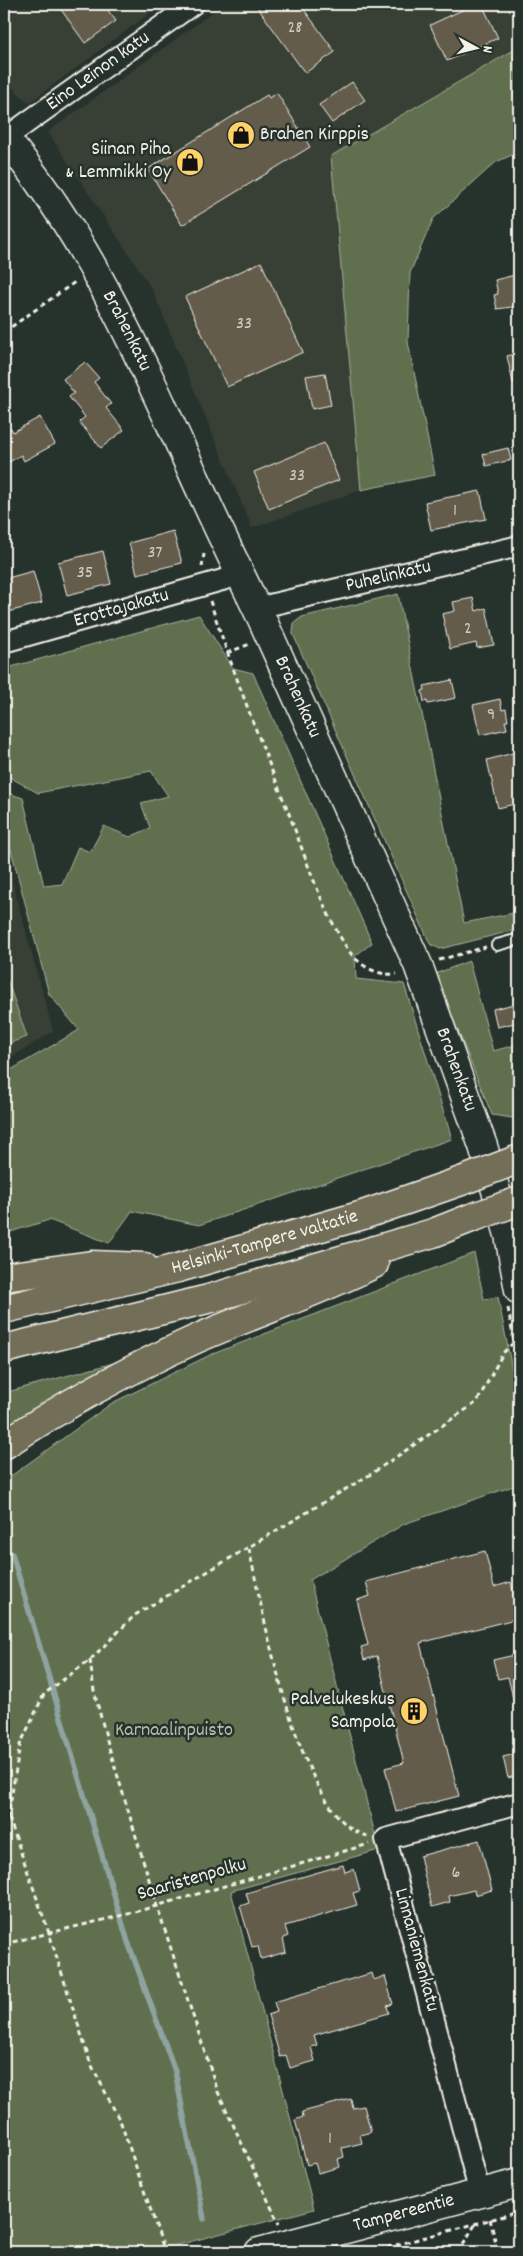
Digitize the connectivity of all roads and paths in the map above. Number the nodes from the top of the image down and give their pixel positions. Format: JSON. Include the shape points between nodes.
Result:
{"nodes":[{"id":1,"x":193,"y":4,"type":"edge"},
{"id":2,"x":4,"y":138,"type":"edge"},
{"id":3,"x":81,"y":278,"type":"dead end"},
{"id":4,"x":4,"y":332,"type":"edge"},
{"id":5,"x":519,"y":546,"type":"edge"},
{"id":6,"x":240,"y":575,"type":"junction"},
{"id":7,"x":204,"y":584,"type":"junction"},
{"id":8,"x":257,"y":608,"type":"junction"},
{"id":9,"x":4,"y":642,"type":"edge"},
{"id":10,"x":519,"y":939,"type":"edge"},
{"id":11,"x":497,"y":945,"type":"joint"},
{"id":12,"x":408,"y":969,"type":"junction"},
{"id":13,"x":519,"y":1159,"type":"edge"},
{"id":14,"x":519,"y":1200,"type":"edge"},
{"id":15,"x":433,"y":1233,"type":"junction"},
{"id":16,"x":178,"y":1268,"type":"junction"},
{"id":17,"x":4,"y":1277,"type":"edge"},
{"id":18,"x":519,"y":1290,"type":"edge"},
{"id":19,"x":4,"y":1309,"type":"edge"},
{"id":20,"x":519,"y":1341,"type":"edge"},
{"id":21,"x":4,"y":1349,"type":"edge"},
{"id":22,"x":4,"y":1445,"type":"edge"},
{"id":23,"x":249,"y":1549,"type":"junction"},
{"id":24,"x":90,"y":1660,"type":"junction"},
{"id":25,"x":519,"y":1803,"type":"edge"},
{"id":26,"x":8,"y":1817,"type":"junction"},
{"id":27,"x":4,"y":1827,"type":"edge"},
{"id":28,"x":386,"y":1839,"type":"junction"},
{"id":29,"x":156,"y":1906,"type":"junction"},
{"id":30,"x":49,"y":1933,"type":"junction"},
{"id":31,"x":4,"y":1944,"type":"edge"},
{"id":32,"x":519,"y":2183,"type":"edge"},
{"id":33,"x":485,"y":2207,"type":"junction"},
{"id":34,"x":519,"y":2212,"type":"edge"},
{"id":35,"x":475,"y":2224,"type":"junction"},
{"id":36,"x":287,"y":2245,"type":"junction"},
{"id":37,"x":165,"y":2252,"type":"edge"},
{"id":38,"x":259,"y":2252,"type":"edge"},
{"id":39,"x":370,"y":2252,"type":"edge"},
{"id":40,"x":458,"y":2252,"type":"edge"},
{"id":41,"x":498,"y":2252,"type":"edge"}],
"edges":[{"from":1,"to":2,"type":"street","name":"Eino Leinon katu"},
{"from":2,"to":6,"type":"main road","name":"Brahenkatu","via":[[35,177],[82,249],[123,321]]},
{"from":3,"to":4,"type":"path"},
{"from":5,"to":8,"type":"street","name":"Puhelinkatu"},
{"from":6,"to":7,"type":"street","name":"Erottajakatu"},
{"from":6,"to":8,"type":"main road","name":"Brahenkatu"},
{"from":7,"to":9,"type":"street","name":"Erottajakatu"},
{"from":7,"to":12,"type":"path","via":[[244,699],[320,893],[350,952],[367,969],[385,975]]},
{"from":8,"to":12,"type":"main road","name":"Brahenkatu"},
{"from":10,"to":11,"type":"lane"},
{"from":11,"to":12,"type":"path"},
{"from":12,"to":18,"type":"main road","name":"Brahenkatu","via":[[483,1146],[509,1234]]},
{"from":13,"to":16,"type":"highway","name":"Helsinki-Tampere valtatie","bridge":true,"via":[[363,1215]]},
{"from":14,"to":15,"type":"highway","name":"Helsinki-Tampere valtatie","bridge":true},
{"from":15,"to":21,"type":"highway","name":"Helsinki-Tampere valtatie","via":[[208,1299]]},
{"from":15,"to":22,"type":"highway","via":[[339,1281],[204,1336],[111,1380],[55,1411]]},
{"from":16,"to":17,"type":"highway","via":[[92,1265]]},
{"from":16,"to":19,"type":"highway","name":"Helsinki-Tampere valtatie"},
{"from":20,"to":23,"type":"path","via":[[503,1353],[477,1402],[371,1474]]},
{"from":23,"to":24,"type":"path","via":[[135,1615]]},
{"from":23,"to":28,"type":"path","via":[[285,1699],[311,1775],[336,1814],[347,1824],[359,1834]]},
{"from":24,"to":26,"type":"path","via":[[44,1694],[20,1744]]},
{"from":24,"to":29,"type":"path","via":[[94,1691],[108,1744]]},
{"from":25,"to":28,"type":"street"},
{"from":26,"to":27,"type":"path"},
{"from":26,"to":30,"type":"path"},
{"from":28,"to":29,"type":"path","name":"Saaristenpolku"},
{"from":28,"to":33,"type":"street","name":"Linnaniemenkatu"},
{"from":29,"to":30,"type":"path","name":"Saaristenpolku"},
{"from":29,"to":36,"type":"path","via":[[218,2092]]},
{"from":30,"to":31,"type":"path","name":"Saaristenpolku"},
{"from":30,"to":37,"type":"path","via":[[90,2062],[120,2123]]},
{"from":32,"to":33,"type":"main road","name":"Tampereentie"},
{"from":33,"to":34,"type":"path"},
{"from":33,"to":35,"type":"path"},
{"from":33,"to":36,"type":"main road","name":"Tampereentie"},
{"from":33,"to":41,"type":"path"},
{"from":35,"to":39,"type":"path"},
{"from":35,"to":40,"type":"path"},
{"from":36,"to":38,"type":"main road","name":"Tampereentie"}]}
